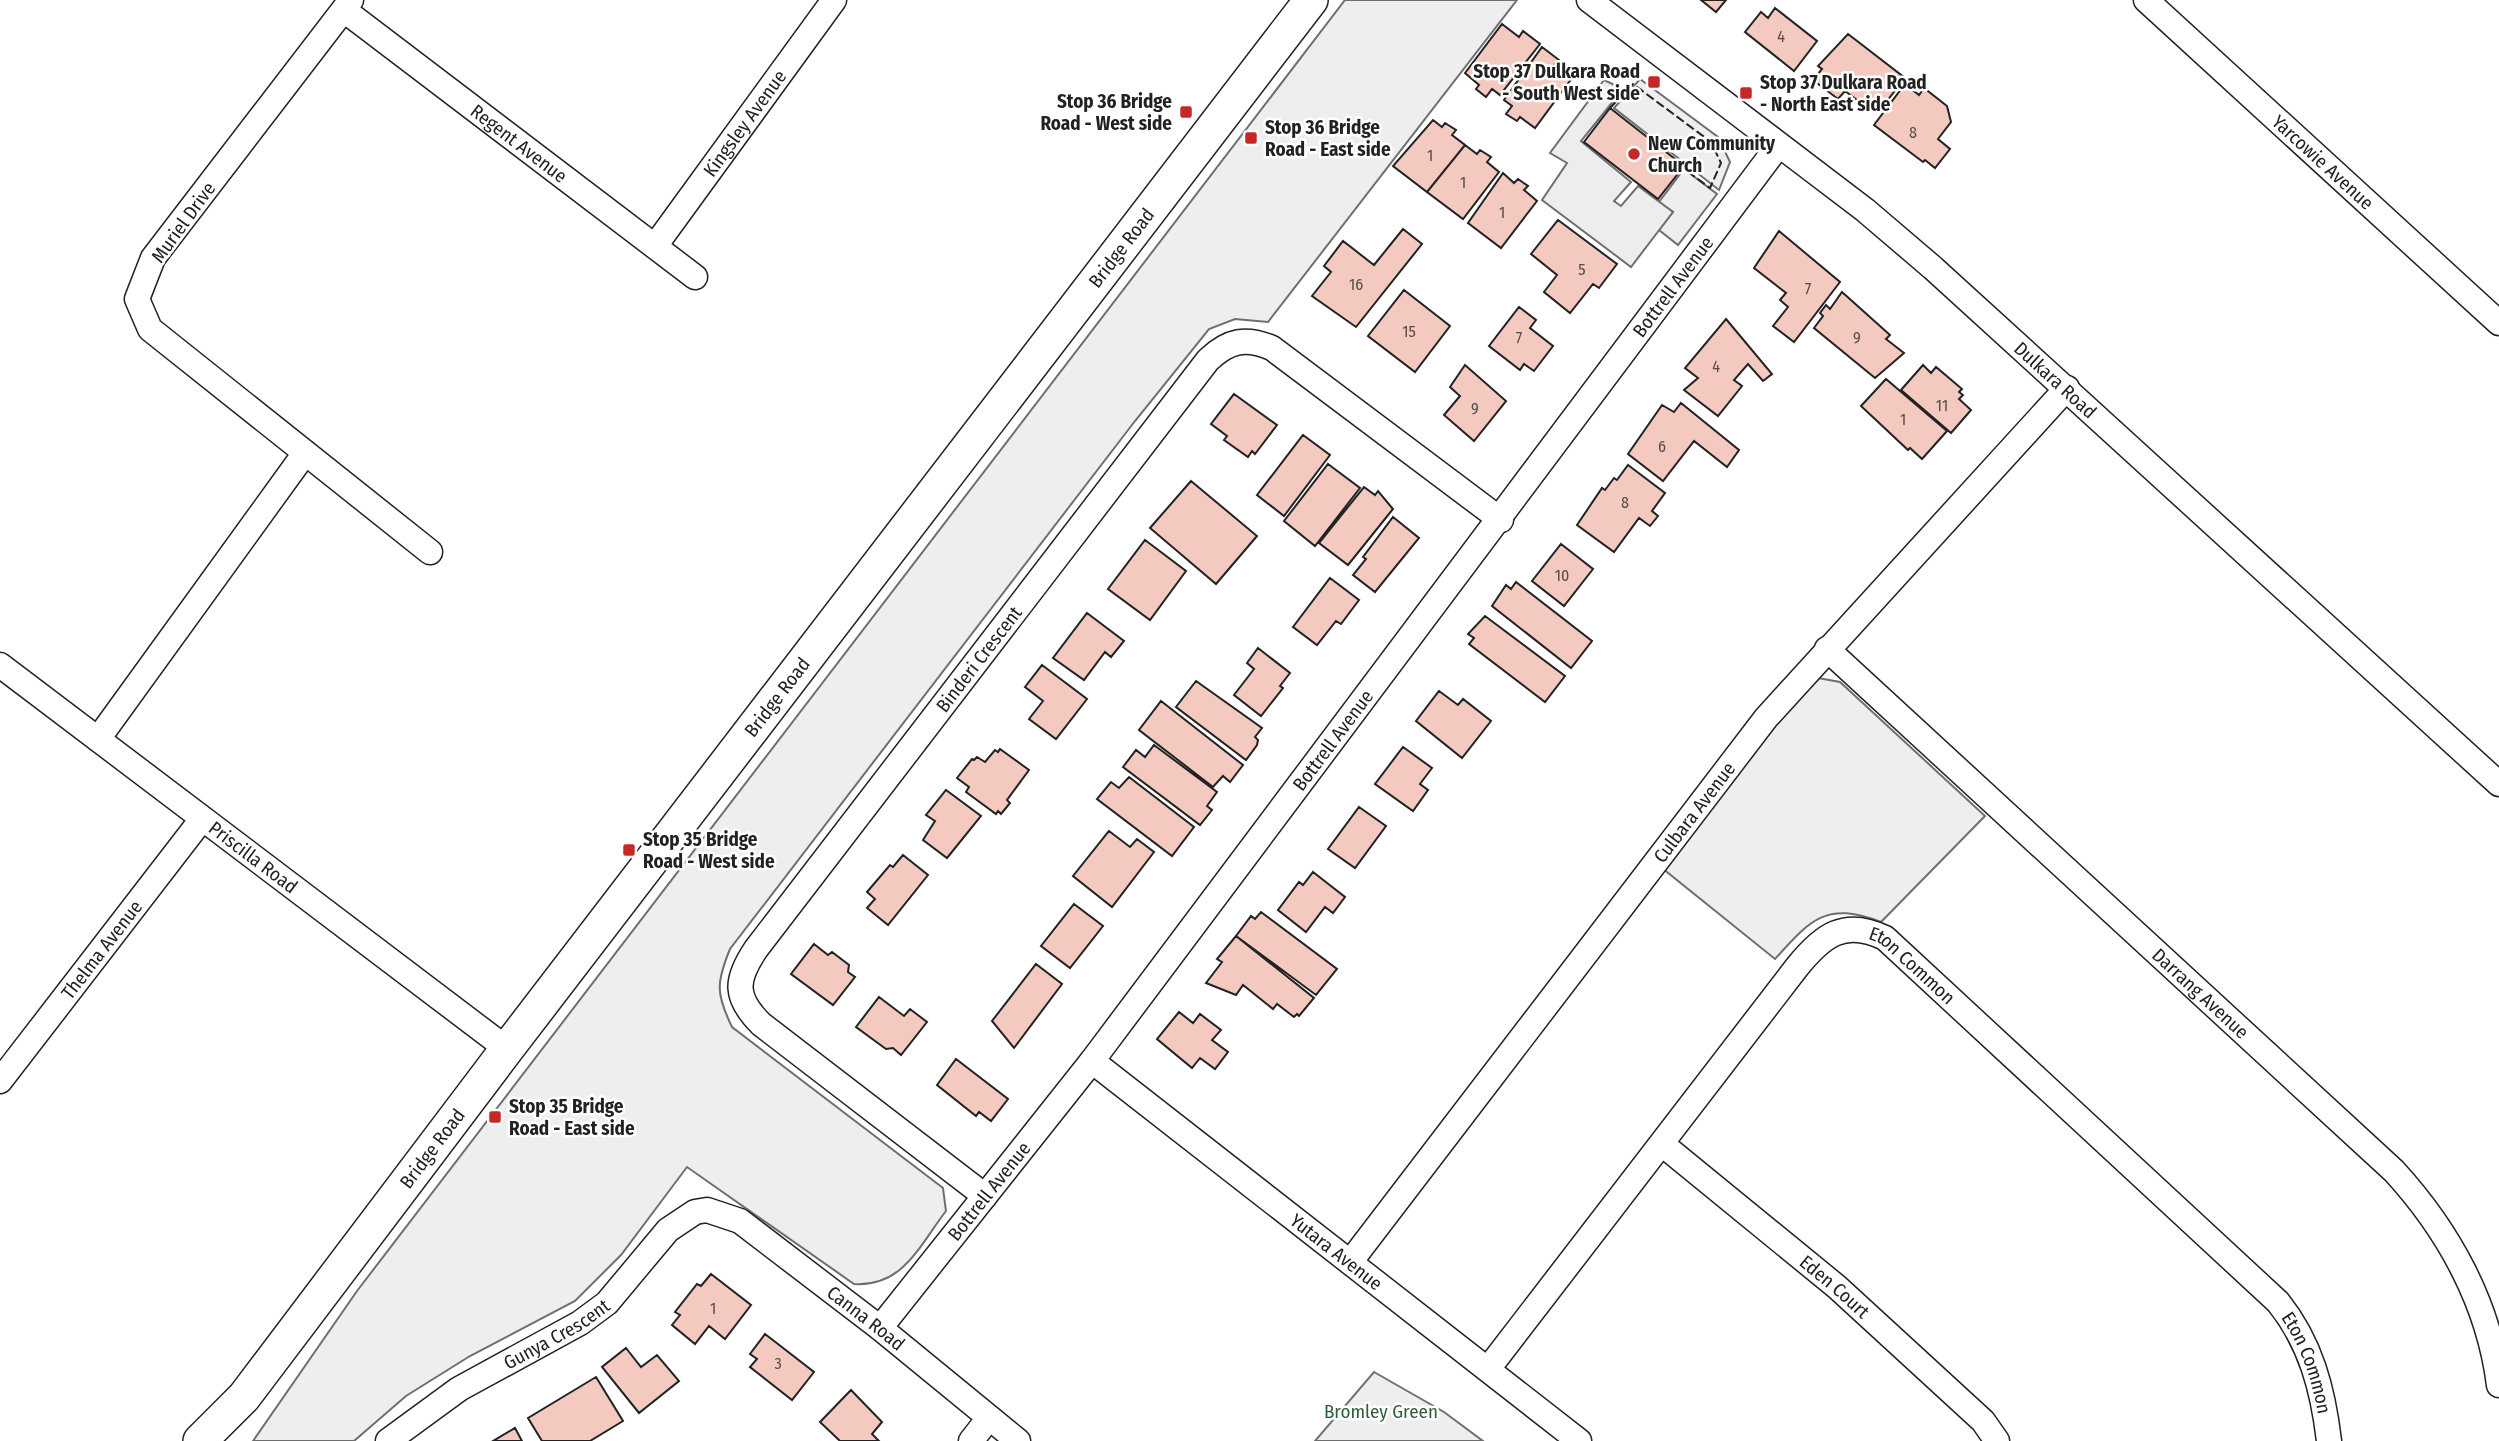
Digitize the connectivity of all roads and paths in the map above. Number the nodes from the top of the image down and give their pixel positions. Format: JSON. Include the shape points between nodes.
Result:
{"nodes":[{"id":1,"x":834,"y":0,"type":"edge"},
{"id":2,"x":1311,"y":0,"type":"edge"},
{"id":3,"x":1591,"y":0,"type":"edge"},
{"id":4,"x":2146,"y":0,"type":"edge"},
{"id":5,"x":348,"y":5,"type":"edge"},
{"id":6,"x":1778,"y":146,"type":"junction"},
{"id":7,"x":655,"y":246,"type":"junction"},
{"id":8,"x":695,"y":277,"type":"dead end"},
{"id":9,"x":2499,"y":323,"type":"edge"},
{"id":10,"x":2067,"y":388,"type":"junction"},
{"id":11,"x":305,"y":453,"type":"junction"},
{"id":12,"x":1501,"y":520,"type":"junction"},
{"id":13,"x":430,"y":552,"type":"dead end"},
{"id":14,"x":1827,"y":649,"type":"junction"},
{"id":15,"x":0,"y":665,"type":"edge"},
{"id":16,"x":98,"y":739,"type":"junction"},
{"id":17,"x":2499,"y":784,"type":"edge"},
{"id":18,"x":202,"y":819,"type":"junction"},
{"id":19,"x":507,"y":1049,"type":"junction"},
{"id":20,"x":1092,"y":1061,"type":"junction"},
{"id":21,"x":0,"y":1081,"type":"edge"},
{"id":22,"x":1662,"y":1144,"type":"junction"},
{"id":23,"x":985,"y":1196,"type":"junction"},
{"id":24,"x":707,"y":1210,"type":"joint"},
{"id":25,"x":1351,"y":1262,"type":"junction"},
{"id":26,"x":880,"y":1328,"type":"junction"},
{"id":27,"x":1488,"y":1369,"type":"junction"},
{"id":28,"x":2499,"y":1385,"type":"edge"},
{"id":29,"x":244,"y":1397,"type":"junction"},
{"id":30,"x":989,"y":1418,"type":"junction"},
{"id":31,"x":200,"y":1441,"type":"edge"},
{"id":32,"x":221,"y":1441,"type":"edge"},
{"id":33,"x":388,"y":1441,"type":"edge"},
{"id":34,"x":971,"y":1441,"type":"edge"},
{"id":35,"x":1018,"y":1441,"type":"edge"},
{"id":36,"x":1579,"y":1441,"type":"edge"},
{"id":37,"x":1997,"y":1441,"type":"edge"},
{"id":38,"x":2329,"y":1441,"type":"edge"}],
"edges":[{"from":1,"to":7,"type":"street","name":"Kingsley Avenue"},
{"from":2,"to":19,"type":"main road","name":"Bridge Road"},
{"from":3,"to":6,"type":"street","name":"Dulkara Road"},
{"from":4,"to":9,"type":"street","name":"Yarcowie Avenue"},
{"from":5,"to":7,"type":"street","name":"Regent Avenue"},
{"from":5,"to":11,"type":"street","name":"Muriel Drive","via":[[153,258],[137,299],[150,329]]},
{"from":6,"to":10,"type":"street","name":"Dulkara Road","via":[[1865,210]]},
{"from":6,"to":12,"type":"street","name":"Bottrell Avenue"},
{"from":7,"to":8,"type":"street","name":"Regent Avenue"},
{"from":10,"to":14,"type":"street","name":"Culbara Avenue"},
{"from":10,"to":17,"type":"street","name":"Dulkara Road"},
{"from":11,"to":13,"type":"street","name":"Muriel Drive"},
{"from":11,"to":16,"type":"street"},
{"from":12,"to":20,"type":"street","name":"Bottrell Avenue"},
{"from":12,"to":23,"type":"street","name":"Binderi Crescent","via":[[1272,348],[1247,340],[1219,349],[756,949],[745,965],[740,985],[747,1010]]},
{"from":14,"to":25,"type":"street","name":"Culbara Avenue","via":[[1766,718]]},
{"from":14,"to":28,"type":"street","name":"Darrang Avenue","via":[[2365,1142],[2417,1196],[2474,1292]]},
{"from":15,"to":16,"type":"street","name":"Priscilla Road"},
{"from":16,"to":18,"type":"street","name":"Priscilla Road"},
{"from":18,"to":19,"type":"street","name":"Priscilla Road"},
{"from":18,"to":21,"type":"street","name":"Thelma Avenue"},
{"from":19,"to":29,"type":"main road","name":"Bridge Road"},
{"from":20,"to":23,"type":"street","name":"Bottrell Avenue"},
{"from":20,"to":25,"type":"street","name":"Yutara Avenue"},
{"from":22,"to":27,"type":"street","name":"Eton Common"},
{"from":22,"to":37,"type":"street","name":"Eden Court","via":[[1837,1287],[1983,1421]]},
{"from":22,"to":38,"type":"street","name":"Eton Common","via":[[1821,939],[1853,930],[1876,934],[2278,1302],[2300,1334],[2317,1374]]},
{"from":23,"to":26,"type":"street","name":"Bottrell Avenue"},
{"from":24,"to":26,"type":"street","name":"Canna Road","via":[[740,1222]]},
{"from":24,"to":33,"type":"street","name":"Gunya Crescent","via":[[695,1212],[668,1230],[607,1303],[580,1323],[459,1389]]},
{"from":25,"to":27,"type":"street","name":"Yutara Avenue"},
{"from":26,"to":30,"type":"street","name":"Canna Road"},
{"from":27,"to":36,"type":"street","name":"Yutara Avenue"},
{"from":29,"to":31,"type":"main road","name":"Bridge Road"},
{"from":29,"to":32,"type":"main road","name":"Bridge Road"},
{"from":30,"to":34,"type":"street"},
{"from":30,"to":35,"type":"street","name":"Canna Road"}]}
